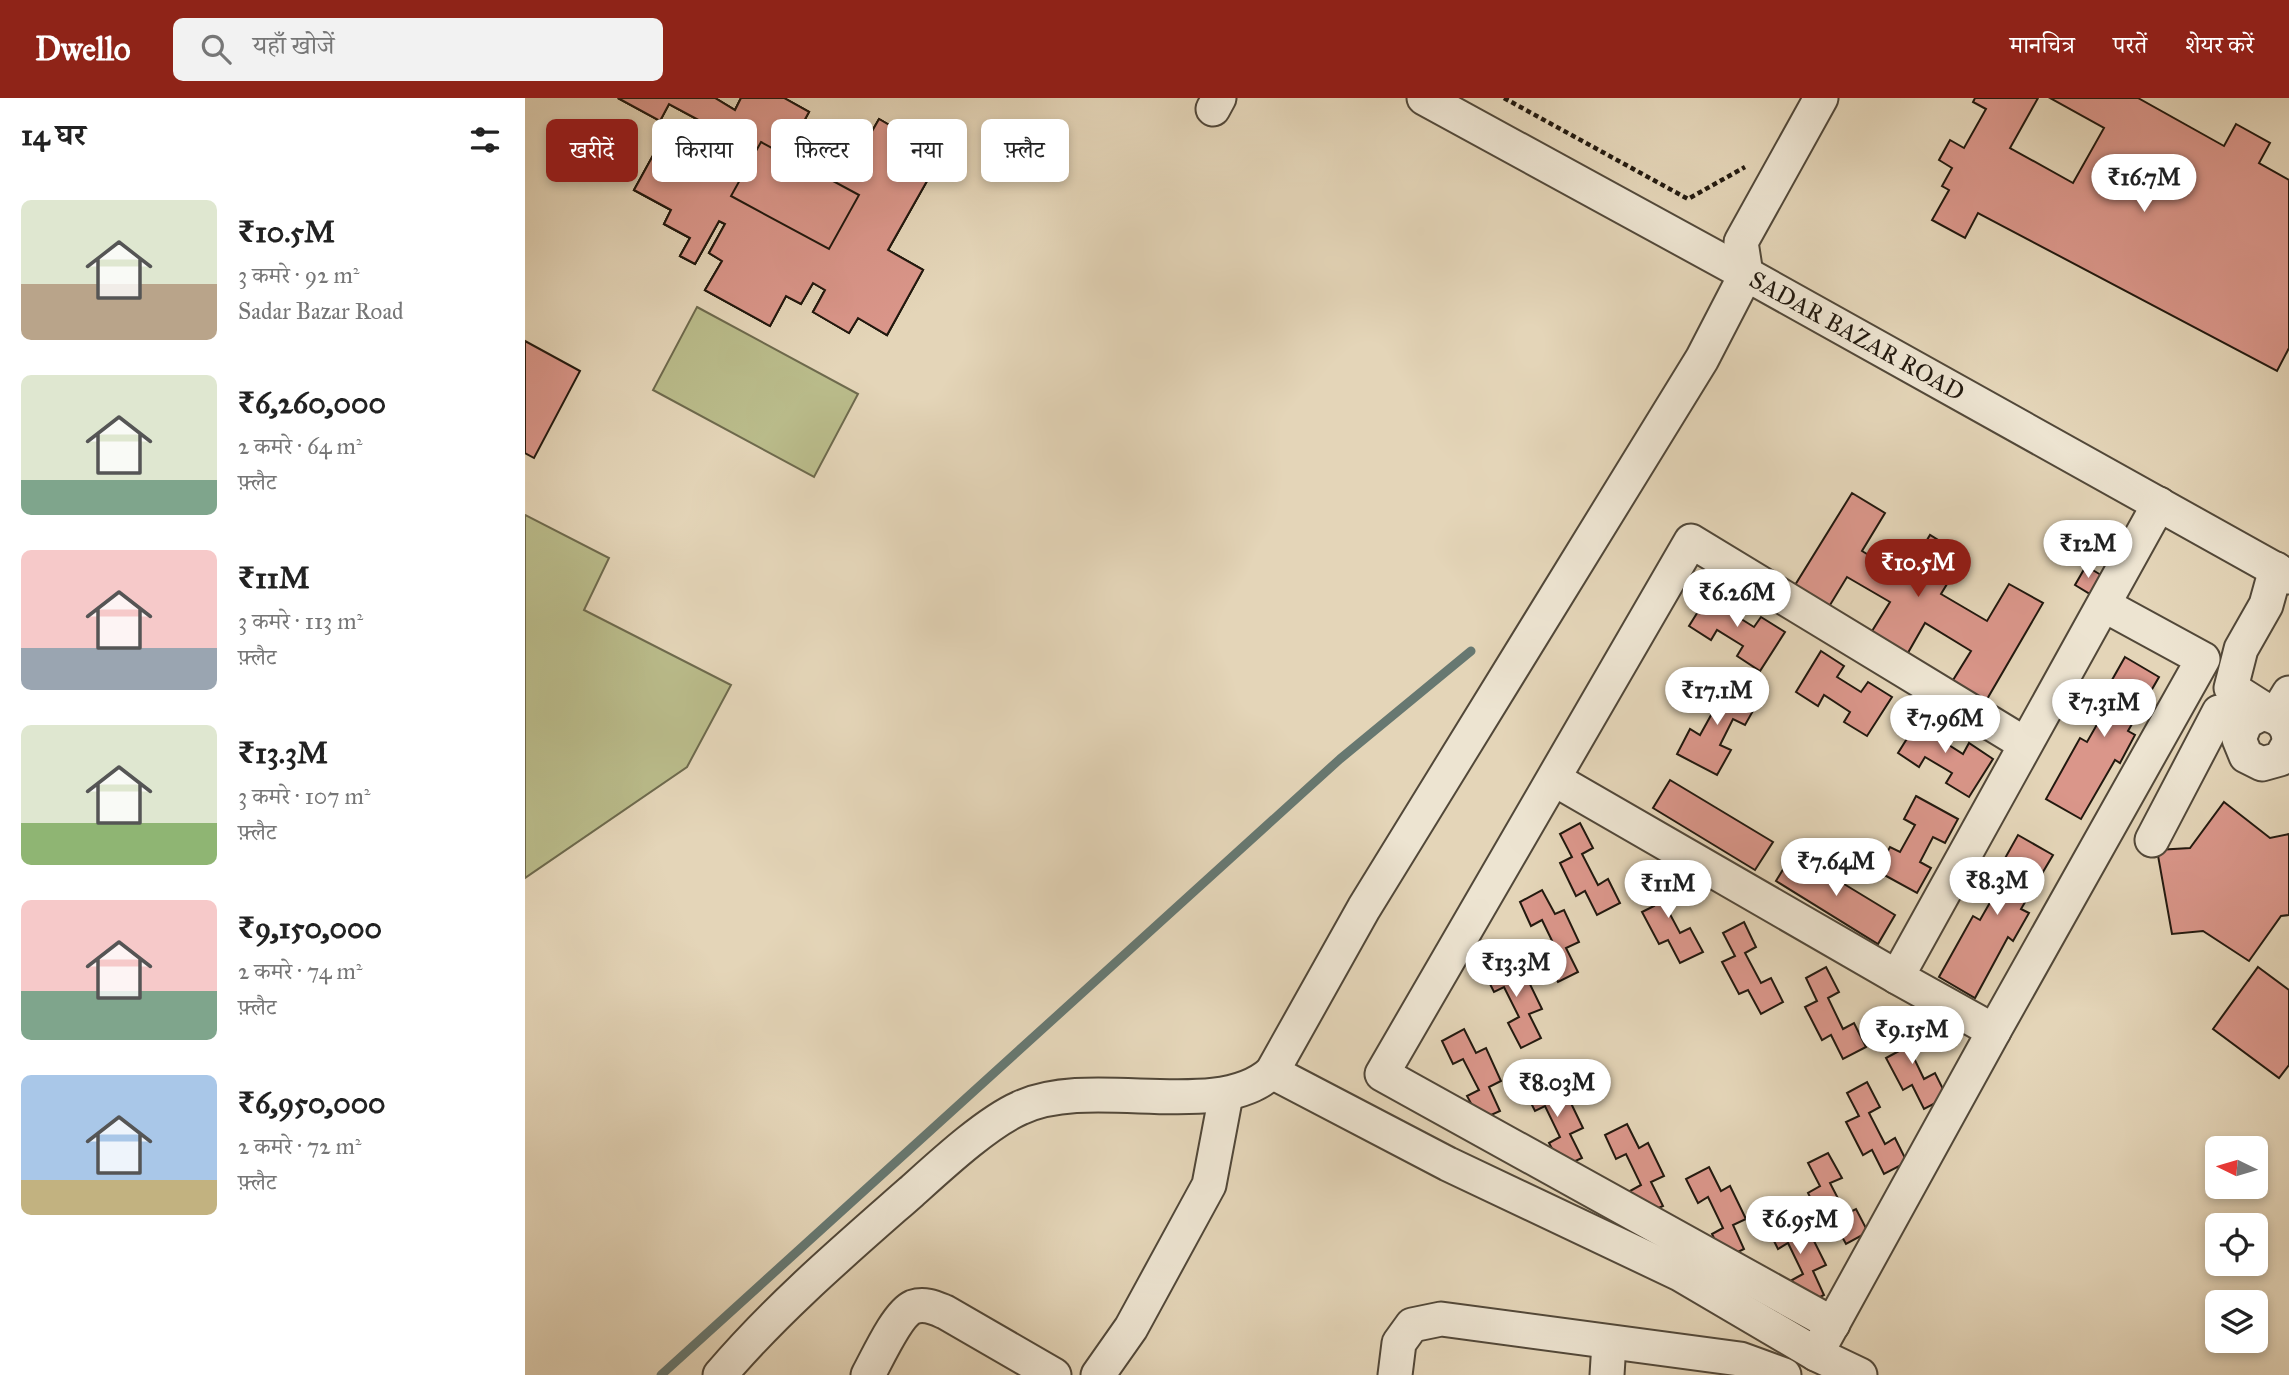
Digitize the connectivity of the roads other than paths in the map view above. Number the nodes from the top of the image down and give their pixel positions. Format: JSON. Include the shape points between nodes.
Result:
{"nodes":[{"id":1,"x":1424,"y":98,"type":"edge"},
{"id":2,"x":1821,"y":98,"type":"edge"},
{"id":3,"x":1746,"y":274,"type":"junction"},
{"id":4,"x":2159,"y":504,"type":"junction"},
{"id":5,"x":2283,"y":573,"type":"edge"},
{"id":6,"x":2104,"y":605,"type":"junction"},
{"id":7,"x":2231,"y":709,"type":"junction"},
{"id":8,"x":2286,"y":733,"type":"edge"},
{"id":9,"x":2025,"y":744,"type":"junction"},
{"id":10,"x":1554,"y":779,"type":"junction"},
{"id":11,"x":2152,"y":840,"type":"dead end"},
{"id":12,"x":1897,"y":977,"type":"junction"},
{"id":13,"x":1994,"y":1031,"type":"junction"},
{"id":14,"x":1272,"y":1072,"type":"junction"},
{"id":15,"x":1226,"y":1095,"type":"junction"},
{"id":16,"x":1833,"y":1324,"type":"junction"},
{"id":17,"x":1816,"y":1353,"type":"junction"},
{"id":18,"x":1608,"y":1359,"type":"edge"},
{"id":19,"x":720,"y":1375,"type":"edge"},
{"id":20,"x":868,"y":1375,"type":"edge"},
{"id":21,"x":1054,"y":1375,"type":"edge"},
{"id":22,"x":1098,"y":1375,"type":"edge"},
{"id":23,"x":1395,"y":1375,"type":"edge"},
{"id":24,"x":1784,"y":1375,"type":"edge"},
{"id":25,"x":1860,"y":1375,"type":"edge"}],
"edges":[{"from":1,"to":3,"type":"street","name":"SADAR BAZAR ROAD"},
{"from":2,"to":3,"type":"street","via":[[1741,242]]},
{"from":3,"to":4,"type":"street","name":"SADAR BAZAR ROAD"},
{"from":3,"to":14,"type":"street","via":[[1702,359],[1364,908]]},
{"from":4,"to":5,"type":"street","name":"SADAR BAZAR ROAD"},
{"from":4,"to":6,"type":"street"},
{"from":5,"to":7,"type":"street","via":[[2241,649]]},
{"from":6,"to":9,"type":"street"},
{"from":6,"to":13,"type":"street","via":[[2203,659]]},
{"from":7,"to":8,"type":"street"},
{"from":7,"to":8,"type":"street","via":[[2241,748],[2254,761],[2271,763]]},
{"from":7,"to":11,"type":"street"},
{"from":9,"to":10,"type":"street","via":[[1691,541]]},
{"from":9,"to":12,"type":"street"},
{"from":10,"to":12,"type":"street"},
{"from":10,"to":16,"type":"street","via":[[1382,1074]]},
{"from":12,"to":13,"type":"street"},
{"from":13,"to":16,"type":"street"},
{"from":14,"to":15,"type":"street","via":[[1258,1084]]},
{"from":14,"to":17,"type":"street","via":[[1448,1164],[1680,1274]]},
{"from":15,"to":19,"type":"street","via":[[1061,1097],[1020,1108],[955,1153],[832,1261]]},
{"from":15,"to":22,"type":"street","via":[[1209,1185],[1131,1328]]},
{"from":16,"to":17,"type":"street"},
{"from":17,"to":25,"type":"street"},
{"from":18,"to":23,"type":"street","via":[[1441,1318],[1412,1325],[1399,1343]]},
{"from":18,"to":24,"type":"street","via":[[1740,1359]]},
{"from":20,"to":21,"type":"street","via":[[898,1322],[912,1308],[927,1306]]}]}
